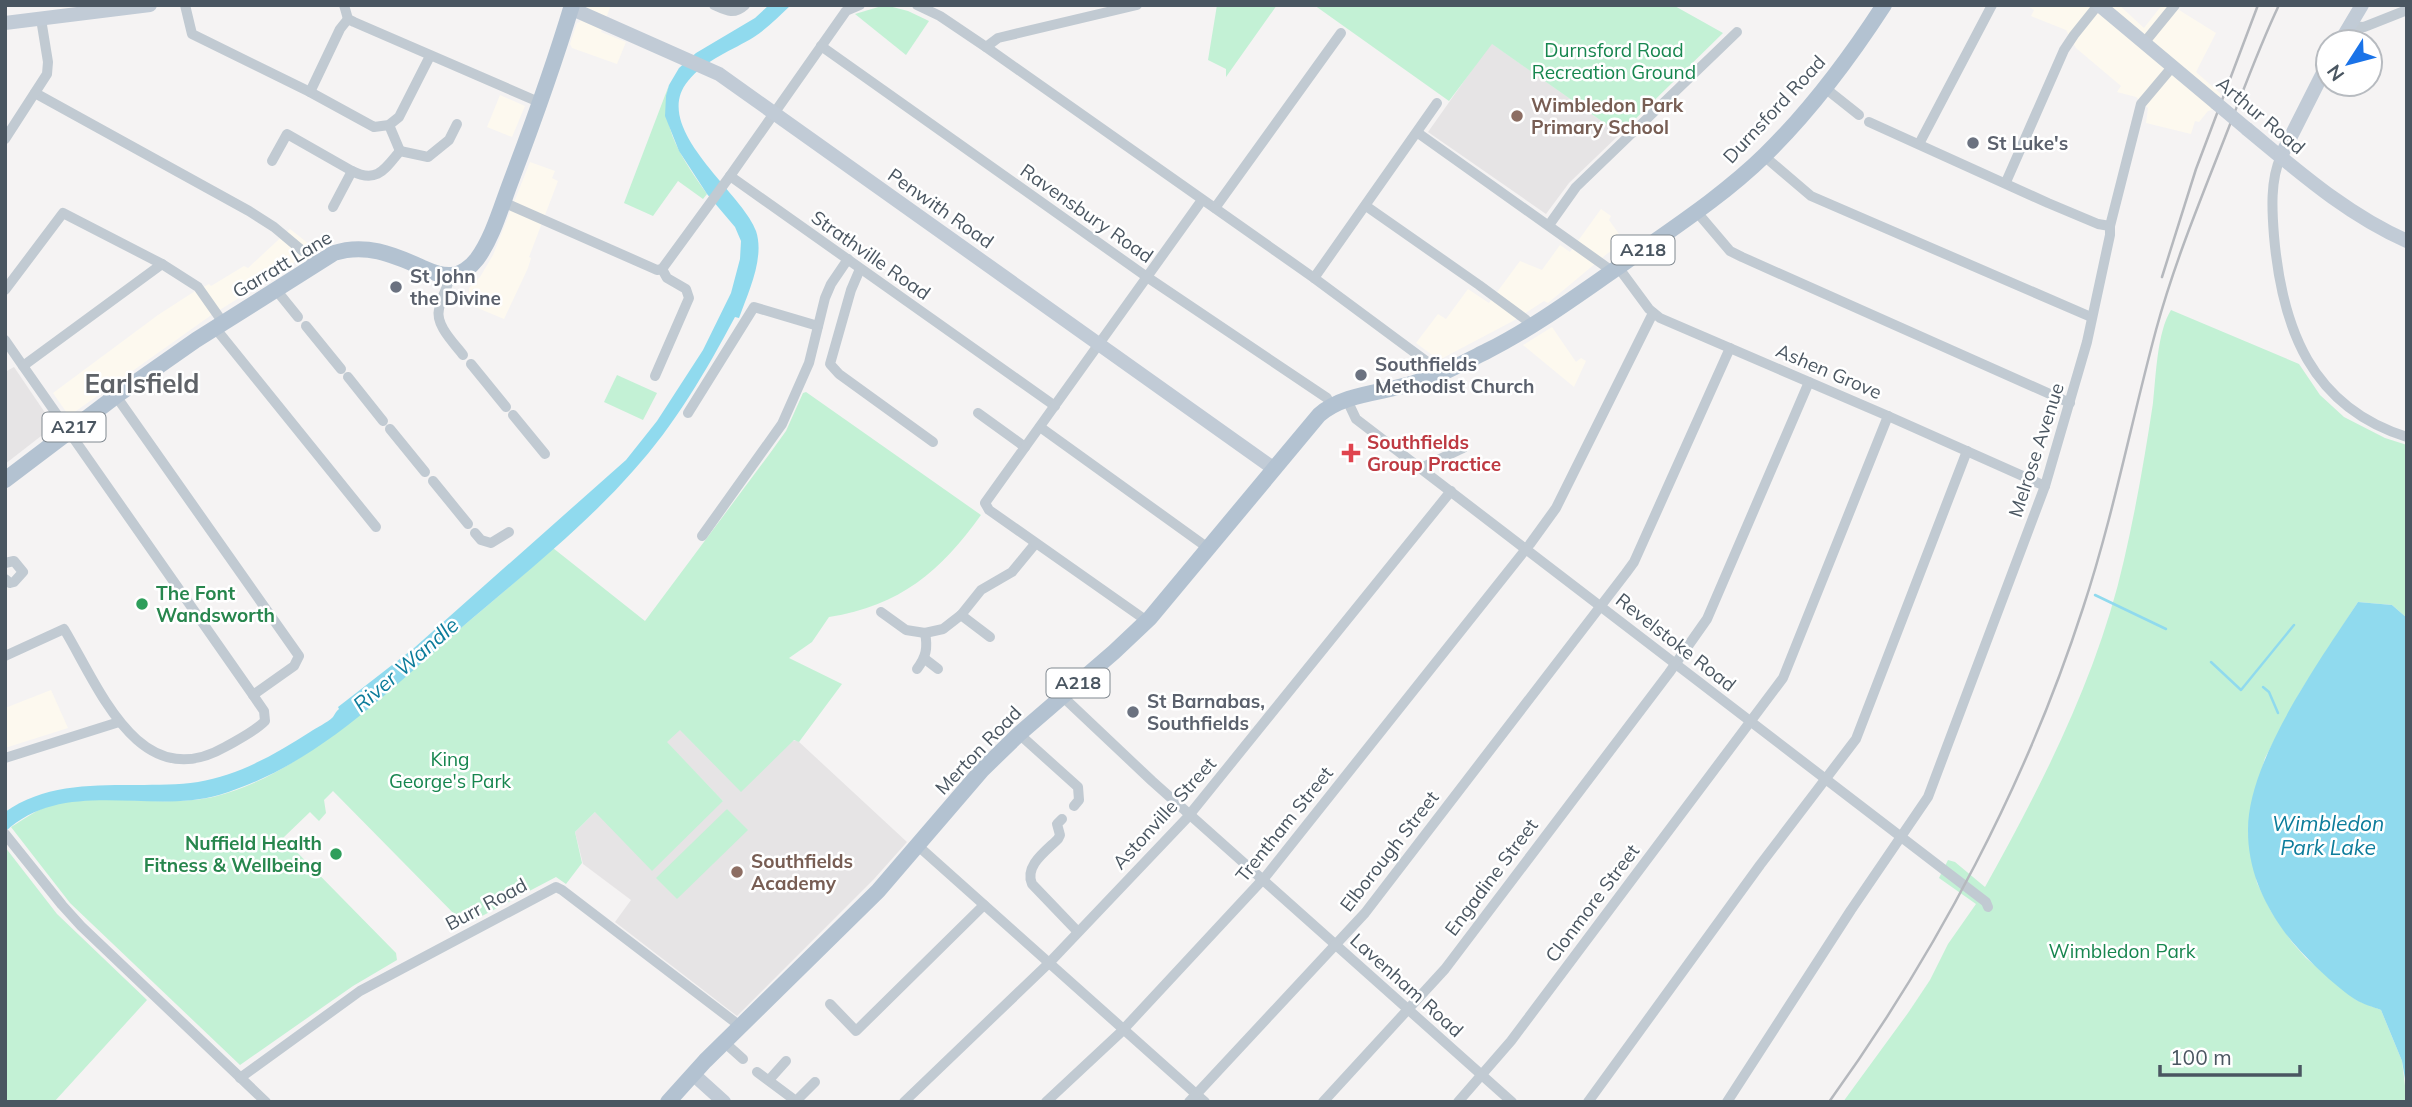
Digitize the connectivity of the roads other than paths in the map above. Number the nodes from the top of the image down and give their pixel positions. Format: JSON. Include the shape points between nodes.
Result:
{"nodes":[{"id":1,"x":150,"y":5,"type":"edge"},
{"id":2,"x":185,"y":5,"type":"edge"},
{"id":3,"x":344,"y":5,"type":"edge"},
{"id":4,"x":714,"y":5,"type":"edge"},
{"id":5,"x":745,"y":5,"type":"edge"},
{"id":6,"x":860,"y":5,"type":"edge"},
{"id":7,"x":917,"y":5,"type":"edge"},
{"id":8,"x":1137,"y":5,"type":"edge"},
{"id":9,"x":1884,"y":5,"type":"edge"},
{"id":10,"x":1992,"y":5,"type":"edge"},
{"id":11,"x":2099,"y":5,"type":"edge"},
{"id":12,"x":2175,"y":5,"type":"edge"},
{"id":13,"x":2362,"y":5,"type":"edge"},
{"id":14,"x":571,"y":6,"type":"edge"},
{"id":15,"x":2407,"y":10,"type":"edge"},
{"id":16,"x":41,"y":19,"type":"junction"},
{"id":17,"x":348,"y":19,"type":"junction"},
{"id":18,"x":5,"y":23,"type":"edge"},
{"id":19,"x":2349,"y":26,"type":"joint"},
{"id":20,"x":1737,"y":32,"type":"dead end"},
{"id":21,"x":1341,"y":33,"type":"dead end"},
{"id":22,"x":2144,"y":43,"type":"junction"},
{"id":23,"x":821,"y":47,"type":"junction"},
{"id":24,"x":986,"y":47,"type":"junction"},
{"id":25,"x":430,"y":56,"type":"junction"},
{"id":26,"x":2173,"y":66,"type":"junction"},
{"id":27,"x":1825,"y":88,"type":"junction"},
{"id":28,"x":2314,"y":91,"type":"edge"},
{"id":29,"x":310,"y":92,"type":"junction"},
{"id":30,"x":35,"y":93,"type":"junction"},
{"id":31,"x":541,"y":103,"type":"junction"},
{"id":32,"x":1437,"y":103,"type":"dead end"},
{"id":33,"x":775,"y":113,"type":"junction"},
{"id":34,"x":1858,"y":115,"type":"dead end"},
{"id":35,"x":1869,"y":122,"type":"dead end"},
{"id":36,"x":457,"y":124,"type":"dead end"},
{"id":37,"x":389,"y":125,"type":"junction"},
{"id":38,"x":275,"y":127,"type":"dead end"},
{"id":39,"x":1418,"y":132,"type":"junction"},
{"id":40,"x":287,"y":134,"type":"junction"},
{"id":41,"x":5,"y":139,"type":"edge"},
{"id":42,"x":1919,"y":144,"type":"junction"},
{"id":43,"x":400,"y":151,"type":"junction"},
{"id":44,"x":1764,"y":156,"type":"junction"},
{"id":45,"x":2281,"y":156,"type":"junction"},
{"id":46,"x":272,"y":162,"type":"dead end"},
{"id":47,"x":352,"y":171,"type":"junction"},
{"id":48,"x":728,"y":179,"type":"junction"},
{"id":49,"x":2006,"y":182,"type":"junction"},
{"id":50,"x":1202,"y":200,"type":"junction"},
{"id":51,"x":503,"y":202,"type":"junction"},
{"id":52,"x":1366,"y":206,"type":"junction"},
{"id":53,"x":333,"y":207,"type":"dead end"},
{"id":54,"x":1214,"y":208,"type":"junction"},
{"id":55,"x":1696,"y":211,"type":"junction"},
{"id":56,"x":1549,"y":225,"type":"junction"},
{"id":57,"x":2110,"y":226,"type":"junction"},
{"id":58,"x":2407,"y":242,"type":"edge"},
{"id":59,"x":848,"y":260,"type":"junction"},
{"id":60,"x":317,"y":263,"type":"junction"},
{"id":61,"x":162,"y":264,"type":"junction"},
{"id":62,"x":662,"y":269,"type":"junction"},
{"id":63,"x":860,"y":269,"type":"junction"},
{"id":64,"x":1615,"y":269,"type":"junction"},
{"id":65,"x":450,"y":276,"type":"junction"},
{"id":66,"x":1147,"y":277,"type":"junction"},
{"id":67,"x":1314,"y":278,"type":"junction"},
{"id":68,"x":5,"y":290,"type":"edge"},
{"id":69,"x":277,"y":291,"type":"junction"},
{"id":70,"x":1653,"y":313,"type":"junction"},
{"id":71,"x":2091,"y":317,"type":"junction"},
{"id":72,"x":220,"y":326,"type":"junction"},
{"id":73,"x":818,"y":326,"type":"junction"},
{"id":74,"x":1532,"y":326,"type":"junction"},
{"id":75,"x":5,"y":340,"type":"edge"},
{"id":76,"x":1100,"y":343,"type":"junction"},
{"id":77,"x":1730,"y":348,"type":"junction"},
{"id":78,"x":23,"y":366,"type":"junction"},
{"id":79,"x":1436,"y":375,"type":"junction"},
{"id":80,"x":654,"y":376,"type":"dead end"},
{"id":81,"x":1809,"y":382,"type":"junction"},
{"id":82,"x":116,"y":396,"type":"junction"},
{"id":83,"x":1347,"y":400,"type":"junction"},
{"id":84,"x":2070,"y":402,"type":"junction"},
{"id":85,"x":1055,"y":406,"type":"junction"},
{"id":86,"x":1331,"y":407,"type":"junction"},
{"id":87,"x":688,"y":413,"type":"dead end"},
{"id":88,"x":978,"y":413,"type":"dead end"},
{"id":89,"x":1888,"y":416,"type":"junction"},
{"id":90,"x":1040,"y":427,"type":"junction"},
{"id":91,"x":68,"y":431,"type":"junction"},
{"id":92,"x":2407,"y":437,"type":"edge"},
{"id":93,"x":933,"y":442,"type":"dead end"},
{"id":94,"x":1025,"y":447,"type":"junction"},
{"id":95,"x":1463,"y":448,"type":"dead end"},
{"id":96,"x":1967,"y":451,"type":"junction"},
{"id":97,"x":545,"y":454,"type":"dead end"},
{"id":98,"x":1273,"y":468,"type":"junction"},
{"id":99,"x":1421,"y":468,"type":"junction"},
{"id":100,"x":425,"y":472,"type":"dead end"},
{"id":101,"x":5,"y":480,"type":"edge"},
{"id":102,"x":433,"y":481,"type":"dead end"},
{"id":103,"x":2045,"y":486,"type":"junction"},
{"id":104,"x":1451,"y":491,"type":"junction"},
{"id":105,"x":376,"y":527,"type":"dead end"},
{"id":106,"x":509,"y":532,"type":"dead end"},
{"id":107,"x":702,"y":536,"type":"dead end"},
{"id":108,"x":1035,"y":544,"type":"junction"},
{"id":109,"x":1208,"y":548,"type":"junction"},
{"id":110,"x":1526,"y":549,"type":"junction"},
{"id":111,"x":5,"y":563,"type":"edge"},
{"id":112,"x":5,"y":579,"type":"edge"},
{"id":113,"x":1601,"y":607,"type":"junction"},
{"id":114,"x":881,"y":612,"type":"dead end"},
{"id":115,"x":961,"y":615,"type":"junction"},
{"id":116,"x":1147,"y":621,"type":"junction"},
{"id":117,"x":895,"y":624,"type":"junction"},
{"id":118,"x":925,"y":633,"type":"junction"},
{"id":119,"x":887,"y":635,"type":"dead end"},
{"id":120,"x":990,"y":637,"type":"dead end"},
{"id":121,"x":5,"y":656,"type":"edge"},
{"id":122,"x":925,"y":659,"type":"junction"},
{"id":123,"x":1675,"y":664,"type":"junction"},
{"id":124,"x":938,"y":668,"type":"dead end"},
{"id":125,"x":918,"y":669,"type":"dead end"},
{"id":126,"x":253,"y":695,"type":"junction"},
{"id":127,"x":1062,"y":696,"type":"junction"},
{"id":128,"x":119,"y":722,"type":"junction"},
{"id":129,"x":1750,"y":722,"type":"junction"},
{"id":130,"x":1019,"y":734,"type":"junction"},
{"id":131,"x":5,"y":758,"type":"edge"},
{"id":132,"x":1824,"y":780,"type":"junction"},
{"id":133,"x":1074,"y":806,"type":"dead end"},
{"id":134,"x":1189,"y":814,"type":"junction"},
{"id":135,"x":1062,"y":819,"type":"dead end"},
{"id":136,"x":6,"y":835,"type":"edge"},
{"id":137,"x":1900,"y":836,"type":"junction"},
{"id":138,"x":917,"y":845,"type":"junction"},
{"id":139,"x":1263,"y":880,"type":"junction"},
{"id":140,"x":984,"y":905,"type":"junction"},
{"id":141,"x":1988,"y":907,"type":"dead end"},
{"id":142,"x":1078,"y":932,"type":"junction"},
{"id":143,"x":1336,"y":945,"type":"junction"},
{"id":144,"x":1049,"y":963,"type":"junction"},
{"id":145,"x":830,"y":1004,"type":"dead end"},
{"id":146,"x":1409,"y":1010,"type":"junction"},
{"id":147,"x":740,"y":1026,"type":"junction"},
{"id":148,"x":1123,"y":1029,"type":"junction"},
{"id":149,"x":724,"y":1042,"type":"junction"},
{"id":150,"x":743,"y":1059,"type":"dead end"},
{"id":151,"x":786,"y":1061,"type":"dead end"},
{"id":152,"x":757,"y":1072,"type":"dead end"},
{"id":153,"x":693,"y":1074,"type":"junction"},
{"id":154,"x":1482,"y":1076,"type":"junction"},
{"id":155,"x":240,"y":1078,"type":"junction"},
{"id":156,"x":769,"y":1080,"type":"junction"},
{"id":157,"x":815,"y":1082,"type":"dead end"},
{"id":158,"x":1197,"y":1099,"type":"edge"},
{"id":159,"x":266,"y":1102,"type":"edge"},
{"id":160,"x":668,"y":1102,"type":"edge"},
{"id":161,"x":724,"y":1102,"type":"edge"},
{"id":162,"x":904,"y":1102,"type":"edge"},
{"id":163,"x":1046,"y":1102,"type":"edge"},
{"id":164,"x":1323,"y":1102,"type":"edge"},
{"id":165,"x":1458,"y":1102,"type":"edge"},
{"id":166,"x":1512,"y":1102,"type":"edge"},
{"id":167,"x":1588,"y":1102,"type":"edge"},
{"id":168,"x":1727,"y":1102,"type":"edge"}],
"edges":[{"from":1,"to":16,"type":"street"},
{"from":2,"to":29,"type":"street","via":[[192,34]]},
{"from":3,"to":17,"type":"street"},
{"from":4,"to":5,"type":"street","via":[[730,12]]},
{"from":6,"to":23,"type":"street","via":[[846,10]]},
{"from":7,"to":24,"type":"street"},
{"from":8,"to":24,"type":"street","via":[[998,38]]},
{"from":9,"to":27,"type":"main road","name":"Durnsford Road","number":"A218"},
{"from":10,"to":42,"type":"street"},
{"from":11,"to":22,"type":"street","name":"Arthur Road"},
{"from":11,"to":49,"type":"street","via":[[2064,50]]},
{"from":12,"to":22,"type":"street"},
{"from":13,"to":19,"type":"street"},
{"from":14,"to":31,"type":"main road"},
{"from":14,"to":33,"type":"street","name":"Penwith Road","via":[[706,67]]},
{"from":15,"to":19,"type":"street","via":[[2364,27]]},
{"from":16,"to":18,"type":"street"},
{"from":16,"to":30,"type":"street","via":[[48,62],[47,74]]},
{"from":17,"to":25,"type":"street"},
{"from":17,"to":29,"type":"street"},
{"from":20,"to":56,"type":"street","via":[[1576,187]]},
{"from":21,"to":54,"type":"street"},
{"from":22,"to":26,"type":"street","name":"Arthur Road"},
{"from":23,"to":33,"type":"street"},
{"from":23,"to":66,"type":"street","name":"Ravensbury Road"},
{"from":24,"to":50,"type":"street"},
{"from":25,"to":31,"type":"street"},
{"from":25,"to":37,"type":"street","via":[[399,117]]},
{"from":26,"to":45,"type":"street","name":"Arthur Road","bridge":true},
{"from":26,"to":57,"type":"street","name":"Melrose Avenue","via":[[2141,104]]},
{"from":27,"to":34,"type":"street"},
{"from":27,"to":44,"type":"main road","name":"Durnsford Road","number":"A218"},
{"from":28,"to":45,"type":"street"},
{"from":29,"to":37,"type":"street","via":[[374,127]]},
{"from":30,"to":41,"type":"street"},
{"from":30,"to":60,"type":"street","via":[[249,211]]},
{"from":31,"to":51,"type":"main road"},
{"from":32,"to":39,"type":"street"},
{"from":33,"to":48,"type":"street"},
{"from":33,"to":76,"type":"street","name":"Penwith Road"},
{"from":35,"to":42,"type":"street"},
{"from":36,"to":43,"type":"street","via":[[449,140],[428,157]]},
{"from":37,"to":43,"type":"street"},
{"from":38,"to":40,"type":"street"},
{"from":39,"to":52,"type":"street"},
{"from":39,"to":56,"type":"street","name":"Ashen Grove"},
{"from":40,"to":46,"type":"street"},
{"from":40,"to":47,"type":"street"},
{"from":42,"to":49,"type":"street"},
{"from":43,"to":47,"type":"street","via":[[379,174]]},
{"from":44,"to":55,"type":"main road","name":"Durnsford Road","number":"A218"},
{"from":44,"to":71,"type":"street","via":[[1811,196]]},
{"from":45,"to":58,"type":"street","name":"Arthur Road","via":[[2325,194]]},
{"from":45,"to":92,"type":"street","via":[[2273,200],[2276,262],[2298,341],[2327,389],[2347,408]]},
{"from":47,"to":53,"type":"street"},
{"from":48,"to":59,"type":"street","name":"Strathville Road"},
{"from":48,"to":62,"type":"street"},
{"from":49,"to":57,"type":"street"},
{"from":50,"to":54,"type":"street"},
{"from":50,"to":66,"type":"street"},
{"from":51,"to":62,"type":"street"},
{"from":51,"to":65,"type":"main road","via":[[478,258]]},
{"from":52,"to":67,"type":"street"},
{"from":52,"to":74,"type":"street"},
{"from":54,"to":67,"type":"street"},
{"from":55,"to":64,"type":"main road","name":"Durnsford Road","number":"A218"},
{"from":55,"to":84,"type":"street","via":[[1730,251]]},
{"from":56,"to":64,"type":"street","name":"Ashen Grove"},
{"from":57,"to":71,"type":"street","name":"Melrose Avenue"},
{"from":59,"to":63,"type":"street","name":"Strathville Road"},
{"from":59,"to":73,"type":"street","via":[[831,285]]},
{"from":60,"to":65,"type":"main road","name":"Garratt Lane","number":"A217","via":[[359,247]]},
{"from":60,"to":69,"type":"main road","name":"Garratt Lane","number":"A217"},
{"from":61,"to":68,"type":"street","via":[[63,213]]},
{"from":61,"to":72,"type":"street","via":[[198,287]]},
{"from":61,"to":78,"type":"street"},
{"from":62,"to":80,"type":"street","via":[[667,278],[686,289],[689,298]]},
{"from":63,"to":85,"type":"street","name":"Strathville Road"},
{"from":63,"to":93,"type":"street","via":[[830,364]]},
{"from":64,"to":70,"type":"street","name":"Ashen Grove"},
{"from":64,"to":74,"type":"main road","name":"Durnsford Road","number":"A218"},
{"from":65,"to":97,"type":"street","via":[[438,311],[440,321]]},
{"from":66,"to":76,"type":"street"},
{"from":66,"to":86,"type":"street","name":"Ravensbury Road","via":[[1326,398]]},
{"from":67,"to":79,"type":"street","via":[[1426,362]]},
{"from":69,"to":72,"type":"main road","name":"Garratt Lane","number":"A217"},
{"from":69,"to":100,"type":"street"},
{"from":70,"to":77,"type":"street","name":"Ashen Grove"},
{"from":70,"to":110,"type":"street","name":"Trentham Street","via":[[1556,508]]},
{"from":71,"to":84,"type":"street","name":"Melrose Avenue"},
{"from":72,"to":82,"type":"main road","name":"Garratt Lane","number":"A217"},
{"from":72,"to":105,"type":"street"},
{"from":73,"to":87,"type":"street","via":[[754,307]]},
{"from":73,"to":107,"type":"street","via":[[801,385],[782,425]]},
{"from":74,"to":79,"type":"main road","name":"Durnsford Road","number":"A218"},
{"from":75,"to":78,"type":"street"},
{"from":76,"to":85,"type":"street"},
{"from":76,"to":98,"type":"street","name":"Penwith Road"},
{"from":77,"to":81,"type":"street","name":"Ashen Grove"},
{"from":77,"to":113,"type":"street","name":"Elborough Street","via":[[1634,562]]},
{"from":78,"to":91,"type":"street"},
{"from":79,"to":83,"type":"main road","name":"Durnsford Road","number":"A218"},
{"from":81,"to":89,"type":"street","name":"Ashen Grove"},
{"from":81,"to":123,"type":"street","name":"Engadine Street","via":[[1707,619]]},
{"from":82,"to":91,"type":"main road","name":"Garratt Lane","number":"A217"},
{"from":82,"to":126,"type":"street","via":[[299,656],[294,667]]},
{"from":83,"to":86,"type":"main road","name":"Merton Road","number":"A218"},
{"from":83,"to":99,"type":"street","name":"Revelstoke Road","via":[[1356,419]]},
{"from":84,"to":103,"type":"street","name":"Melrose Avenue"},
{"from":85,"to":90,"type":"street"},
{"from":86,"to":98,"type":"main road","name":"Merton Road","number":"A218","via":[[1311,422]]},
{"from":88,"to":94,"type":"street"},
{"from":89,"to":96,"type":"street","name":"Ashen Grove"},
{"from":89,"to":129,"type":"street","name":"Clonmore Street","via":[[1783,678]]},
{"from":90,"to":94,"type":"street"},
{"from":90,"to":109,"type":"street"},
{"from":91,"to":101,"type":"main road","name":"Garratt Lane","number":"A217"},
{"from":91,"to":126,"type":"street"},
{"from":94,"to":108,"type":"street","via":[[985,504]]},
{"from":95,"to":99,"type":"street"},
{"from":96,"to":103,"type":"street","name":"Ashen Grove"},
{"from":96,"to":132,"type":"street","via":[[1861,727]]},
{"from":98,"to":109,"type":"main road","name":"Merton Road","number":"A218"},
{"from":99,"to":104,"type":"street","name":"Revelstoke Road"},
{"from":102,"to":106,"type":"street","via":[[481,540],[491,543]]},
{"from":103,"to":137,"type":"street","name":"Melrose Avenue","via":[[1928,797]]},
{"from":104,"to":110,"type":"street","name":"Revelstoke Road"},
{"from":104,"to":134,"type":"street","name":"Astonville Street"},
{"from":108,"to":115,"type":"street","via":[[1012,572],[981,590]]},
{"from":108,"to":116,"type":"street"},
{"from":109,"to":116,"type":"main road","name":"Merton Road","number":"A218"},
{"from":110,"to":113,"type":"street","name":"Revelstoke Road"},
{"from":110,"to":139,"type":"street","name":"Trentham Street"},
{"from":111,"to":112,"type":"street","via":[[14,561],[23,572],[14,582]]},
{"from":113,"to":123,"type":"street","name":"Revelstoke Road"},
{"from":113,"to":143,"type":"street","name":"Elborough Street"},
{"from":114,"to":117,"type":"street"},
{"from":115,"to":118,"type":"street","via":[[943,629]]},
{"from":115,"to":120,"type":"street"},
{"from":116,"to":127,"type":"main road","name":"Merton Road","number":"A218"},
{"from":117,"to":118,"type":"street"},
{"from":117,"to":119,"type":"street"},
{"from":118,"to":122,"type":"street"},
{"from":121,"to":128,"type":"street","via":[[64,629]]},
{"from":122,"to":124,"type":"street"},
{"from":122,"to":125,"type":"street"},
{"from":123,"to":129,"type":"street","name":"Revelstoke Road"},
{"from":123,"to":146,"type":"street","name":"Engadine Street","via":[[1445,969]]},
{"from":126,"to":128,"type":"street","via":[[265,721],[207,756],[171,759],[148,750]]},
{"from":127,"to":130,"type":"main road","name":"Merton Road","number":"A218"},
{"from":127,"to":134,"type":"street","name":"Lavenham Road"},
{"from":128,"to":131,"type":"street"},
{"from":129,"to":132,"type":"street","name":"Revelstoke Road"},
{"from":129,"to":154,"type":"street","name":"Clonmore Street"},
{"from":130,"to":133,"type":"street","via":[[1078,788],[1079,800]]},
{"from":130,"to":138,"type":"main road","name":"Merton Road","number":"A218"},
{"from":132,"to":137,"type":"street","name":"Revelstoke Road"},
{"from":132,"to":167,"type":"street"},
{"from":134,"to":139,"type":"street","name":"Lavenham Road"},
{"from":134,"to":142,"type":"street","name":"Astonville Street"},
{"from":135,"to":142,"type":"street","via":[[1057,824],[1058,839],[1031,867],[1029,876]]},
{"from":136,"to":155,"type":"street","via":[[81,926]]},
{"from":137,"to":141,"type":"street","name":"Revelstoke Road"},
{"from":137,"to":168,"type":"street","name":"Melrose Avenue"},
{"from":138,"to":140,"type":"street"},
{"from":138,"to":147,"type":"main road","name":"Merton Road","number":"A218","via":[[878,891]]},
{"from":139,"to":143,"type":"street","name":"Lavenham Road"},
{"from":139,"to":148,"type":"street","name":"Trentham Street"},
{"from":140,"to":144,"type":"street"},
{"from":140,"to":145,"type":"street","via":[[856,1031]]},
{"from":142,"to":144,"type":"street","name":"Astonville Street"},
{"from":143,"to":146,"type":"street","name":"Lavenham Road"},
{"from":143,"to":158,"type":"street","name":"Elborough Street"},
{"from":144,"to":148,"type":"street"},
{"from":144,"to":162,"type":"street","name":"Astonville Street"},
{"from":146,"to":154,"type":"street","name":"Lavenham Road"},
{"from":146,"to":164,"type":"street","name":"Engadine Street"},
{"from":147,"to":149,"type":"main road","name":"Merton Road","number":"A218"},
{"from":147,"to":155,"type":"street","name":"Burr Road","via":[[556,887],[360,991]]},
{"from":148,"to":158,"type":"street"},
{"from":148,"to":163,"type":"street","name":"Trentham Street"},
{"from":149,"to":150,"type":"street"},
{"from":149,"to":153,"type":"main road","name":"Merton Road","number":"A218"},
{"from":151,"to":156,"type":"street"},
{"from":152,"to":156,"type":"street"},
{"from":153,"to":160,"type":"main road","name":"Merton Road","number":"A218"},
{"from":153,"to":161,"type":"street"},
{"from":154,"to":165,"type":"street","name":"Clonmore Street"},
{"from":154,"to":166,"type":"street","name":"Lavenham Road"},
{"from":155,"to":159,"type":"street"},
{"from":156,"to":157,"type":"street","via":[[796,1101]]}]}
